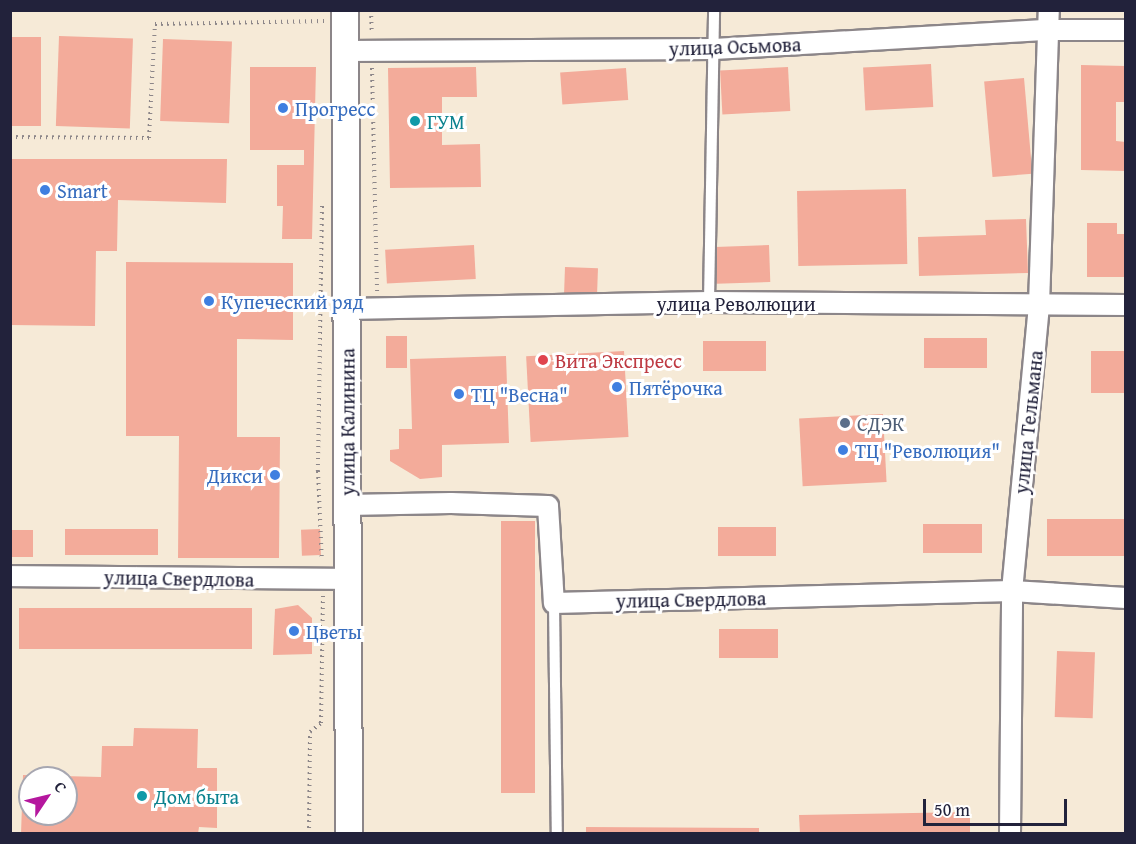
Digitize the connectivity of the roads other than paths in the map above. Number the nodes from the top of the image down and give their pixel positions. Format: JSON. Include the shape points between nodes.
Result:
{"nodes":[{"id":1,"x":714,"y":10,"type":"edge"},
{"id":2,"x":345,"y":16,"type":"edge"},
{"id":3,"x":1048,"y":20,"type":"edge"},
{"id":4,"x":1125,"y":30,"type":"edge"},
{"id":5,"x":714,"y":49,"type":"junction"},
{"id":6,"x":345,"y":51,"type":"junction"},
{"id":7,"x":709,"y":302,"type":"junction"},
{"id":8,"x":1039,"y":304,"type":"junction"},
{"id":9,"x":1125,"y":305,"type":"edge"},
{"id":10,"x":346,"y":309,"type":"junction"},
{"id":11,"x":347,"y":505,"type":"junction"},
{"id":12,"x":10,"y":576,"type":"edge"},
{"id":13,"x":335,"y":579,"type":"junction"},
{"id":14,"x":1012,"y":591,"type":"junction"},
{"id":15,"x":1125,"y":598,"type":"edge"},
{"id":16,"x":554,"y":603,"type":"junction"},
{"id":17,"x":349,"y":834,"type":"edge"},
{"id":18,"x":557,"y":834,"type":"edge"},
{"id":19,"x":1010,"y":834,"type":"edge"}],
"edges":[{"from":1,"to":5,"type":"lane"},
{"from":2,"to":6,"type":"street","name":"улица Калинина"},
{"from":3,"to":4,"type":"street","name":"улица Осьмова"},
{"from":3,"to":5,"type":"street","name":"улица Осьмова"},
{"from":3,"to":8,"type":"street","name":"улица Тельмана"},
{"from":5,"to":6,"type":"street","name":"улица Осьмова"},
{"from":5,"to":7,"type":"lane"},
{"from":6,"to":10,"type":"street","name":"улица Калинина"},
{"from":7,"to":8,"type":"street","name":"улица Революции"},
{"from":7,"to":10,"type":"street","name":"улица Революции"},
{"from":8,"to":9,"type":"street","name":"улица Революции"},
{"from":8,"to":14,"type":"street","name":"улица Тельмана"},
{"from":10,"to":11,"type":"street","name":"улица Калинина"},
{"from":11,"to":13,"type":"street","name":"улица Калинина"},
{"from":11,"to":16,"type":"street","via":[[548,506]]},
{"from":12,"to":13,"type":"street","name":"улица Свердлова"},
{"from":13,"to":17,"type":"street","name":"улица Калинина"},
{"from":14,"to":15,"type":"street","name":"улица Свердлова"},
{"from":14,"to":16,"type":"street","name":"улица Свердлова"},
{"from":14,"to":19,"type":"street","name":"улица Тельмана"},
{"from":16,"to":18,"type":"lane"}]}
